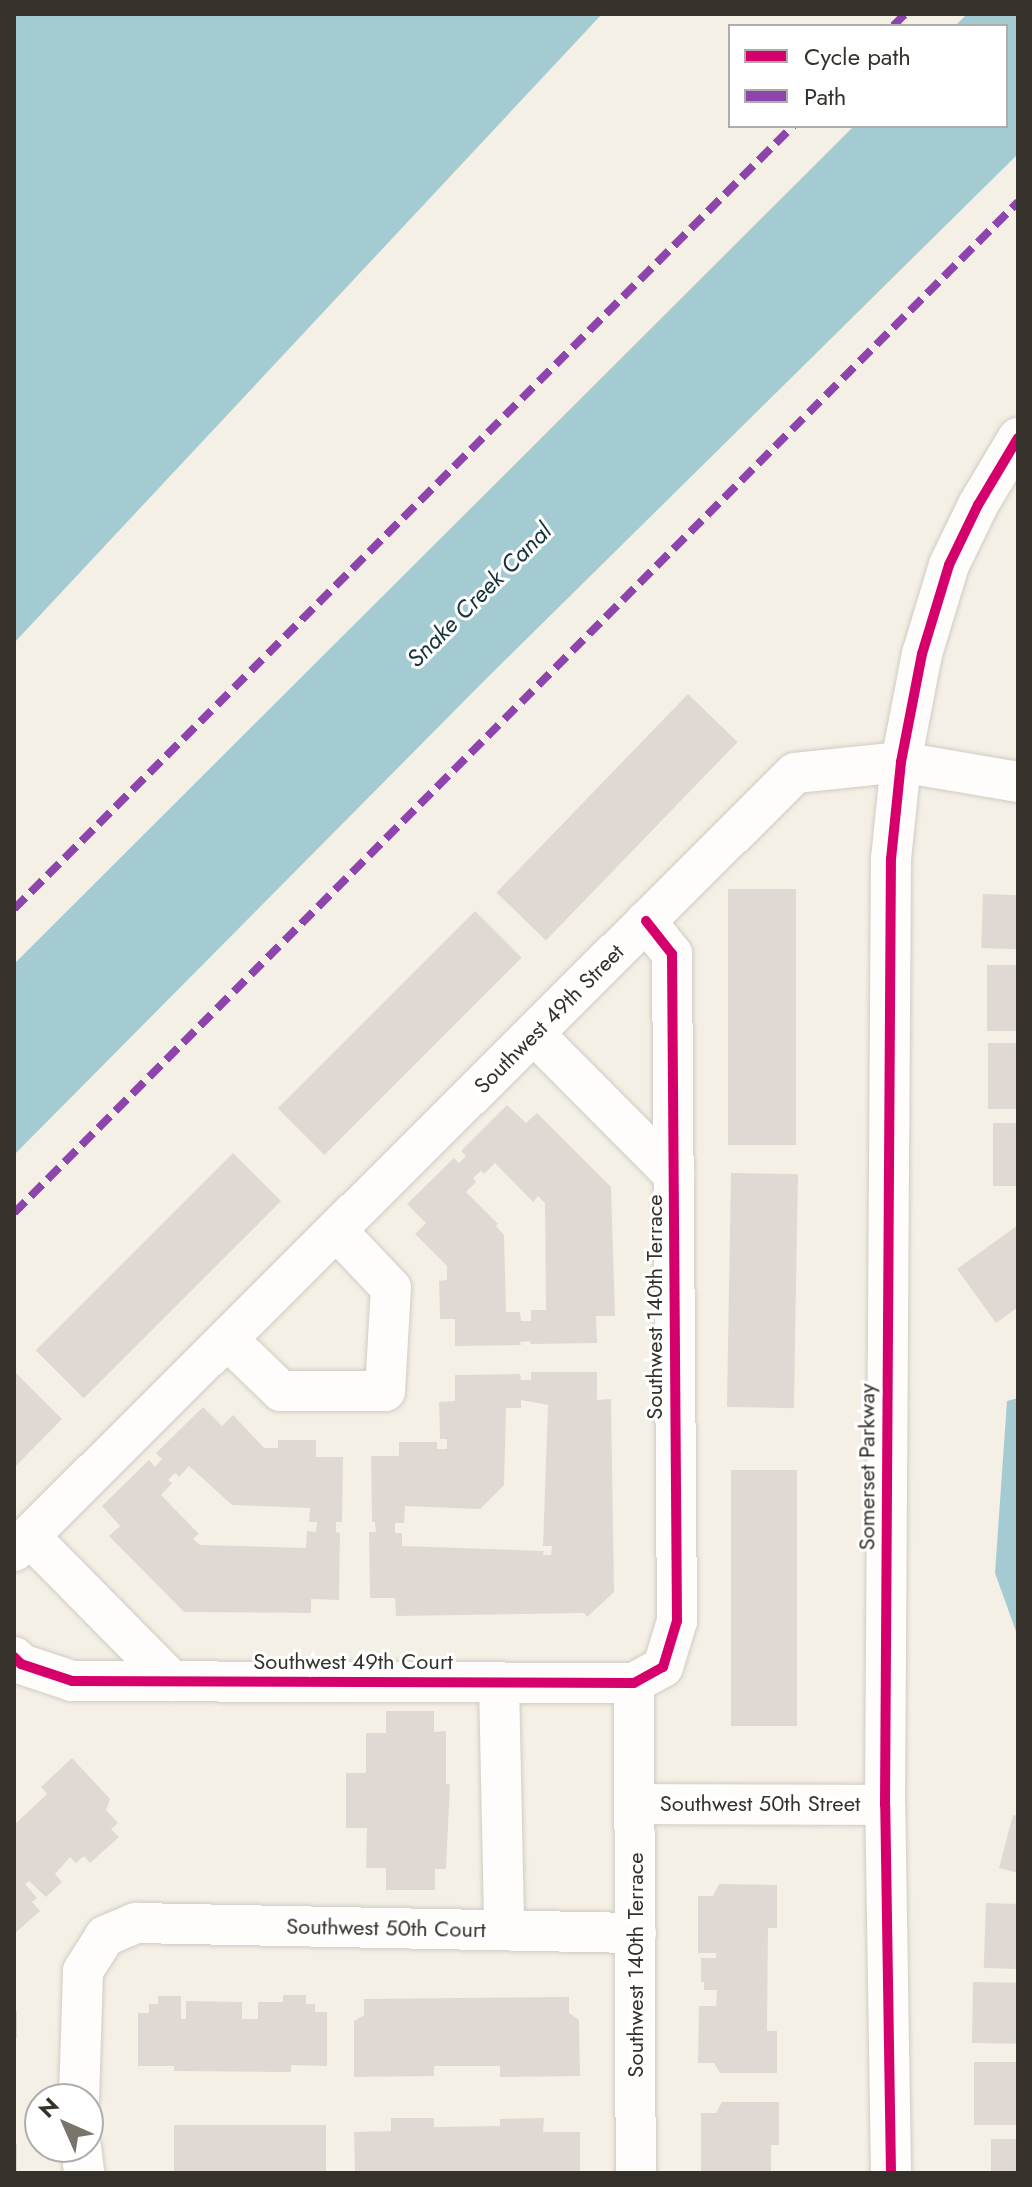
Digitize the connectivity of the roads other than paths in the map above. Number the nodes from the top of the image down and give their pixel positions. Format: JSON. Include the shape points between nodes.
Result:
{"nodes":[{"id":1,"x":1018,"y":438,"type":"edge"},
{"id":2,"x":901,"y":762,"type":"junction"},
{"id":3,"x":1018,"y":782,"type":"edge"},
{"id":4,"x":646,"y":921,"type":"junction"},
{"id":5,"x":534,"y":1034,"type":"junction"},
{"id":6,"x":674,"y":1175,"type":"junction"},
{"id":7,"x":336,"y":1230,"type":"junction"},
{"id":8,"x":227,"y":1339,"type":"junction"},
{"id":9,"x":21,"y":1544,"type":"edge"},
{"id":10,"x":14,"y":1657,"type":"edge"},
{"id":11,"x":172,"y":1681,"type":"junction"},
{"id":12,"x":499,"y":1682,"type":"junction"},
{"id":13,"x":634,"y":1683,"type":"junction"},
{"id":14,"x":636,"y":1804,"type":"junction"},
{"id":15,"x":885,"y":1805,"type":"junction"},
{"id":16,"x":504,"y":1930,"type":"junction"},
{"id":17,"x":636,"y":1933,"type":"junction"},
{"id":18,"x":80,"y":2083,"type":"edge"},
{"id":19,"x":636,"y":2173,"type":"edge"},
{"id":20,"x":891,"y":2173,"type":"edge"}],
"edges":[{"from":1,"to":2,"type":"street","via":[[949,565],[922,654]]},
{"from":2,"to":3,"type":"street","name":"Southwest 49th Street"},
{"from":2,"to":4,"type":"street","name":"Southwest 49th Street","via":[[795,773]]},
{"from":2,"to":15,"type":"street","name":"Somerset Parkway","via":[[891,859]]},
{"from":4,"to":5,"type":"street","name":"Southwest 49th Street"},
{"from":4,"to":6,"type":"street","name":"Southwest 140th Terrace","via":[[672,954]]},
{"from":5,"to":6,"type":"street"},
{"from":5,"to":7,"type":"street","name":"Southwest 49th Street"},
{"from":6,"to":13,"type":"street","name":"Southwest 140th Terrace","via":[[677,1621],[663,1667]]},
{"from":7,"to":8,"type":"street","name":"Southwest 49th Street"},
{"from":7,"to":8,"type":"street","via":[[391,1288],[385,1391],[281,1391]]},
{"from":8,"to":9,"type":"street","name":"Southwest 49th Street"},
{"from":9,"to":11,"type":"street"},
{"from":10,"to":11,"type":"street","name":"Southwest 49th Court","via":[[72,1681]]},
{"from":11,"to":12,"type":"street","name":"Southwest 49th Court"},
{"from":12,"to":13,"type":"street","name":"Southwest 49th Court"},
{"from":12,"to":16,"type":"street"},
{"from":13,"to":14,"type":"street","name":"Southwest 140th Terrace"},
{"from":14,"to":15,"type":"street","name":"Southwest 50th Street"},
{"from":14,"to":17,"type":"street","name":"Southwest 140th Terrace"},
{"from":15,"to":20,"type":"street","name":"Somerset Parkway"},
{"from":16,"to":17,"type":"street","name":"Southwest 50th Court"},
{"from":16,"to":18,"type":"street","name":"Southwest 50th Court","via":[[136,1923],[105,1936],[83,1971]]},
{"from":17,"to":19,"type":"street","name":"Southwest 140th Terrace"}]}
